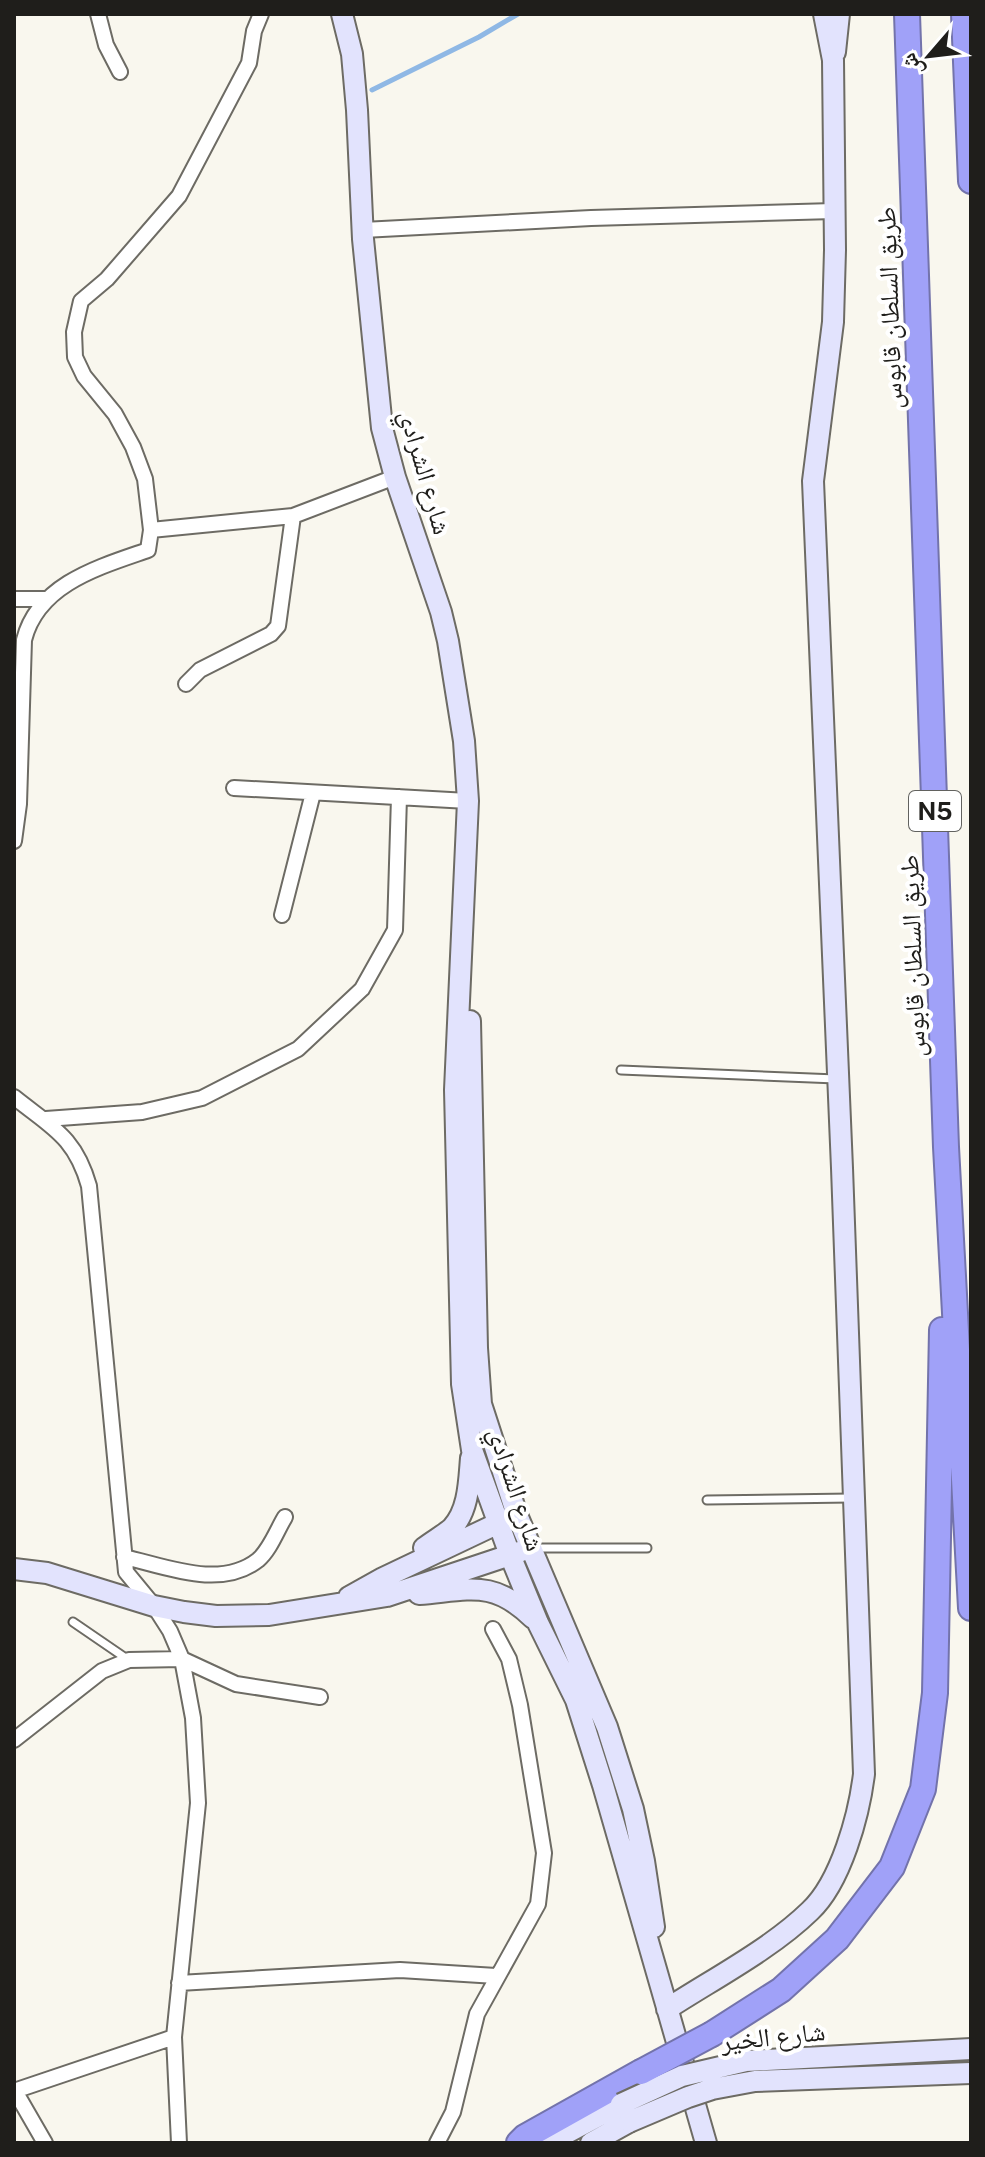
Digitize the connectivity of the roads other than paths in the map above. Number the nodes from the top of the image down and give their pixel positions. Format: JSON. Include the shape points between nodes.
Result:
{"nodes":[{"id":1,"x":98,"y":14,"type":"edge"},
{"id":2,"x":261,"y":14,"type":"edge"},
{"id":3,"x":342,"y":14,"type":"edge"},
{"id":4,"x":824,"y":14,"type":"edge"},
{"id":5,"x":839,"y":14,"type":"edge"},
{"id":6,"x":907,"y":14,"type":"edge"},
{"id":7,"x":964,"y":14,"type":"edge"},
{"id":8,"x":833,"y":60,"type":"junction"},
{"id":9,"x":120,"y":72,"type":"dead end"},
{"id":10,"x":971,"y":181,"type":"edge"},
{"id":11,"x":834,"y":211,"type":"junction"},
{"id":12,"x":363,"y":230,"type":"junction"},
{"id":13,"x":395,"y":477,"type":"junction"},
{"id":14,"x":293,"y":516,"type":"junction"},
{"id":15,"x":151,"y":530,"type":"junction"},
{"id":16,"x":14,"y":599,"type":"edge"},
{"id":17,"x":46,"y":599,"type":"junction"},
{"id":18,"x":186,"y":684,"type":"dead end"},
{"id":19,"x":234,"y":788,"type":"dead end"},
{"id":20,"x":313,"y":793,"type":"junction"},
{"id":21,"x":399,"y":797,"type":"junction"},
{"id":22,"x":468,"y":801,"type":"junction"},
{"id":23,"x":16,"y":803,"type":"edge"},
{"id":24,"x":14,"y":841,"type":"edge"},
{"id":25,"x":463,"y":894,"type":"junction"},
{"id":26,"x":282,"y":915,"type":"dead end"},
{"id":27,"x":621,"y":1070,"type":"dead end"},
{"id":28,"x":839,"y":1079,"type":"junction"},
{"id":29,"x":15,"y":1099,"type":"edge"},
{"id":30,"x":46,"y":1119,"type":"junction"},
{"id":31,"x":946,"y":1147,"type":"junction"},
{"id":32,"x":472,"y":1450,"type":"junction"},
{"id":33,"x":853,"y":1498,"type":"junction"},
{"id":34,"x":707,"y":1500,"type":"dead end"},
{"id":35,"x":517,"y":1515,"type":"junction"},
{"id":36,"x":285,"y":1517,"type":"dead end"},
{"id":37,"x":497,"y":1523,"type":"junction"},
{"id":38,"x":530,"y":1548,"type":"junction"},
{"id":39,"x":647,"y":1548,"type":"dead end"},
{"id":40,"x":510,"y":1555,"type":"junction"},
{"id":41,"x":124,"y":1557,"type":"junction"},
{"id":42,"x":14,"y":1569,"type":"edge"},
{"id":43,"x":385,"y":1587,"type":"junction"},
{"id":44,"x":154,"y":1606,"type":"junction"},
{"id":45,"x":971,"y":1608,"type":"edge"},
{"id":46,"x":73,"y":1622,"type":"dead end"},
{"id":47,"x":538,"y":1623,"type":"junction"},
{"id":48,"x":493,"y":1629,"type":"dead end"},
{"id":49,"x":182,"y":1659,"type":"junction"},
{"id":50,"x":129,"y":1660,"type":"junction"},
{"id":51,"x":320,"y":1697,"type":"dead end"},
{"id":52,"x":14,"y":1740,"type":"edge"},
{"id":53,"x":496,"y":1976,"type":"junction"},
{"id":54,"x":658,"y":1979,"type":"junction"},
{"id":55,"x":179,"y":1983,"type":"junction"},
{"id":56,"x":667,"y":2009,"type":"junction"},
{"id":57,"x":174,"y":2037,"type":"junction"},
{"id":58,"x":971,"y":2049,"type":"edge"},
{"id":59,"x":971,"y":2073,"type":"edge"},
{"id":60,"x":14,"y":2091,"type":"edge"},
{"id":61,"x":625,"y":2113,"type":"junction"},
{"id":62,"x":45,"y":2143,"type":"edge"},
{"id":63,"x":179,"y":2143,"type":"edge"},
{"id":64,"x":437,"y":2143,"type":"edge"},
{"id":65,"x":519,"y":2143,"type":"edge"},
{"id":66,"x":548,"y":2143,"type":"edge"},
{"id":67,"x":591,"y":2143,"type":"edge"},
{"id":68,"x":706,"y":2143,"type":"edge"}],
"edges":[{"from":1,"to":9,"type":"street"},
{"from":2,"to":15,"type":"street","via":[[249,63],[179,196],[81,301],[74,332],[75,357],[84,376],[133,447],[145,479]]},
{"from":3,"to":12,"type":"street","name":"شارع الشرادي","via":[[352,54]]},
{"from":4,"to":8,"type":"street"},
{"from":5,"to":8,"type":"street"},
{"from":6,"to":31,"type":"highway","name":"طريق السلطان قابوس","number":"N5"},
{"from":7,"to":10,"type":"highway"},
{"from":8,"to":11,"type":"street"},
{"from":11,"to":12,"type":"street"},
{"from":11,"to":28,"type":"street","via":[[833,322],[813,481]]},
{"from":12,"to":13,"type":"street","name":"شارع الشرادي","via":[[382,428]]},
{"from":13,"to":14,"type":"street"},
{"from":13,"to":22,"type":"street","name":"شارع الشرادي","via":[[448,641]]},
{"from":14,"to":15,"type":"street"},
{"from":14,"to":18,"type":"street","via":[[278,626],[200,670]]},
{"from":15,"to":17,"type":"street","via":[[148,550],[91,569]]},
{"from":16,"to":17,"type":"street"},
{"from":17,"to":23,"type":"street","via":[[33,614],[24,640]]},
{"from":19,"to":20,"type":"street"},
{"from":20,"to":21,"type":"street"},
{"from":20,"to":26,"type":"street"},
{"from":21,"to":22,"type":"street"},
{"from":21,"to":30,"type":"street","via":[[395,930],[362,989],[298,1049],[202,1098],[142,1112]]},
{"from":22,"to":25,"type":"street","name":"شارع الشرادي"},
{"from":23,"to":24,"type":"street"},
{"from":25,"to":32,"type":"street","name":"شارع الشرادي","via":[[455,1105],[462,1384]]},
{"from":25,"to":35,"type":"street","name":"شارع الشرادي","via":[[478,1386]]},
{"from":27,"to":28,"type":"lane"},
{"from":28,"to":33,"type":"street"},
{"from":29,"to":30,"type":"street"},
{"from":30,"to":41,"type":"street","via":[[72,1145],[89,1186]]},
{"from":31,"to":45,"type":"highway","name":"طريق السلطان قابوس","number":"N5"},
{"from":31,"to":65,"type":"highway","bridge":true,"via":[[935,1693],[923,1789],[892,1867],[837,1939],[781,1990]]},
{"from":32,"to":37,"type":"street","name":"شارع الشرادي"},
{"from":32,"to":43,"type":"street","via":[[467,1498],[452,1528]]},
{"from":33,"to":34,"type":"lane"},
{"from":33,"to":56,"type":"street","via":[[864,1750],[860,1801],[846,1849],[812,1910]]},
{"from":35,"to":37,"type":"street"},
{"from":35,"to":38,"type":"street","name":"شارع الشرادي"},
{"from":36,"to":41,"type":"street","via":[[260,1558],[239,1571],[207,1575]]},
{"from":37,"to":40,"type":"street","name":"شارع الشرادي"},
{"from":37,"to":43,"type":"street"},
{"from":38,"to":39,"type":"lane"},
{"from":38,"to":40,"type":"street"},
{"from":38,"to":54,"type":"street","name":"شارع الشرادي","via":[[622,1772],[644,1861]]},
{"from":40,"to":43,"type":"street"},
{"from":40,"to":47,"type":"street","name":"شارع الشرادي"},
{"from":41,"to":44,"type":"street","via":[[126,1572]]},
{"from":42,"to":44,"type":"street","via":[[47,1573]]},
{"from":43,"to":44,"type":"street","via":[[278,1614],[216,1616]]},
{"from":43,"to":47,"type":"street","via":[[487,1588],[511,1599]]},
{"from":44,"to":49,"type":"street"},
{"from":46,"to":50,"type":"lane"},
{"from":47,"to":54,"type":"street","name":"شارع الشرادي","via":[[576,1700]]},
{"from":48,"to":53,"type":"street","via":[[509,1659],[520,1705],[544,1853],[538,1904]]},
{"from":49,"to":50,"type":"street"},
{"from":49,"to":51,"type":"street","via":[[236,1684]]},
{"from":49,"to":55,"type":"street","via":[[193,1718],[198,1803]]},
{"from":50,"to":52,"type":"street","via":[[102,1671]]},
{"from":53,"to":55,"type":"street","via":[[400,1970]]},
{"from":53,"to":64,"type":"street","via":[[477,2014],[453,2112]]},
{"from":54,"to":56,"type":"street","name":"شارع الشرادي"},
{"from":55,"to":57,"type":"street"},
{"from":56,"to":68,"type":"street","name":"شارع الشرادي"},
{"from":57,"to":60,"type":"street"},
{"from":57,"to":63,"type":"street"},
{"from":58,"to":61,"type":"street","name":"شارع الخير","bridge":true,"via":[[746,2061],[682,2076]]},
{"from":59,"to":61,"type":"street","name":"شارع الخير","bridge":true,"via":[[769,2079],[712,2089],[650,2112]]},
{"from":60,"to":62,"type":"street"},
{"from":61,"to":66,"type":"street","name":"شارع الخير"},
{"from":61,"to":67,"type":"street","name":"شارع الخير"}]}
